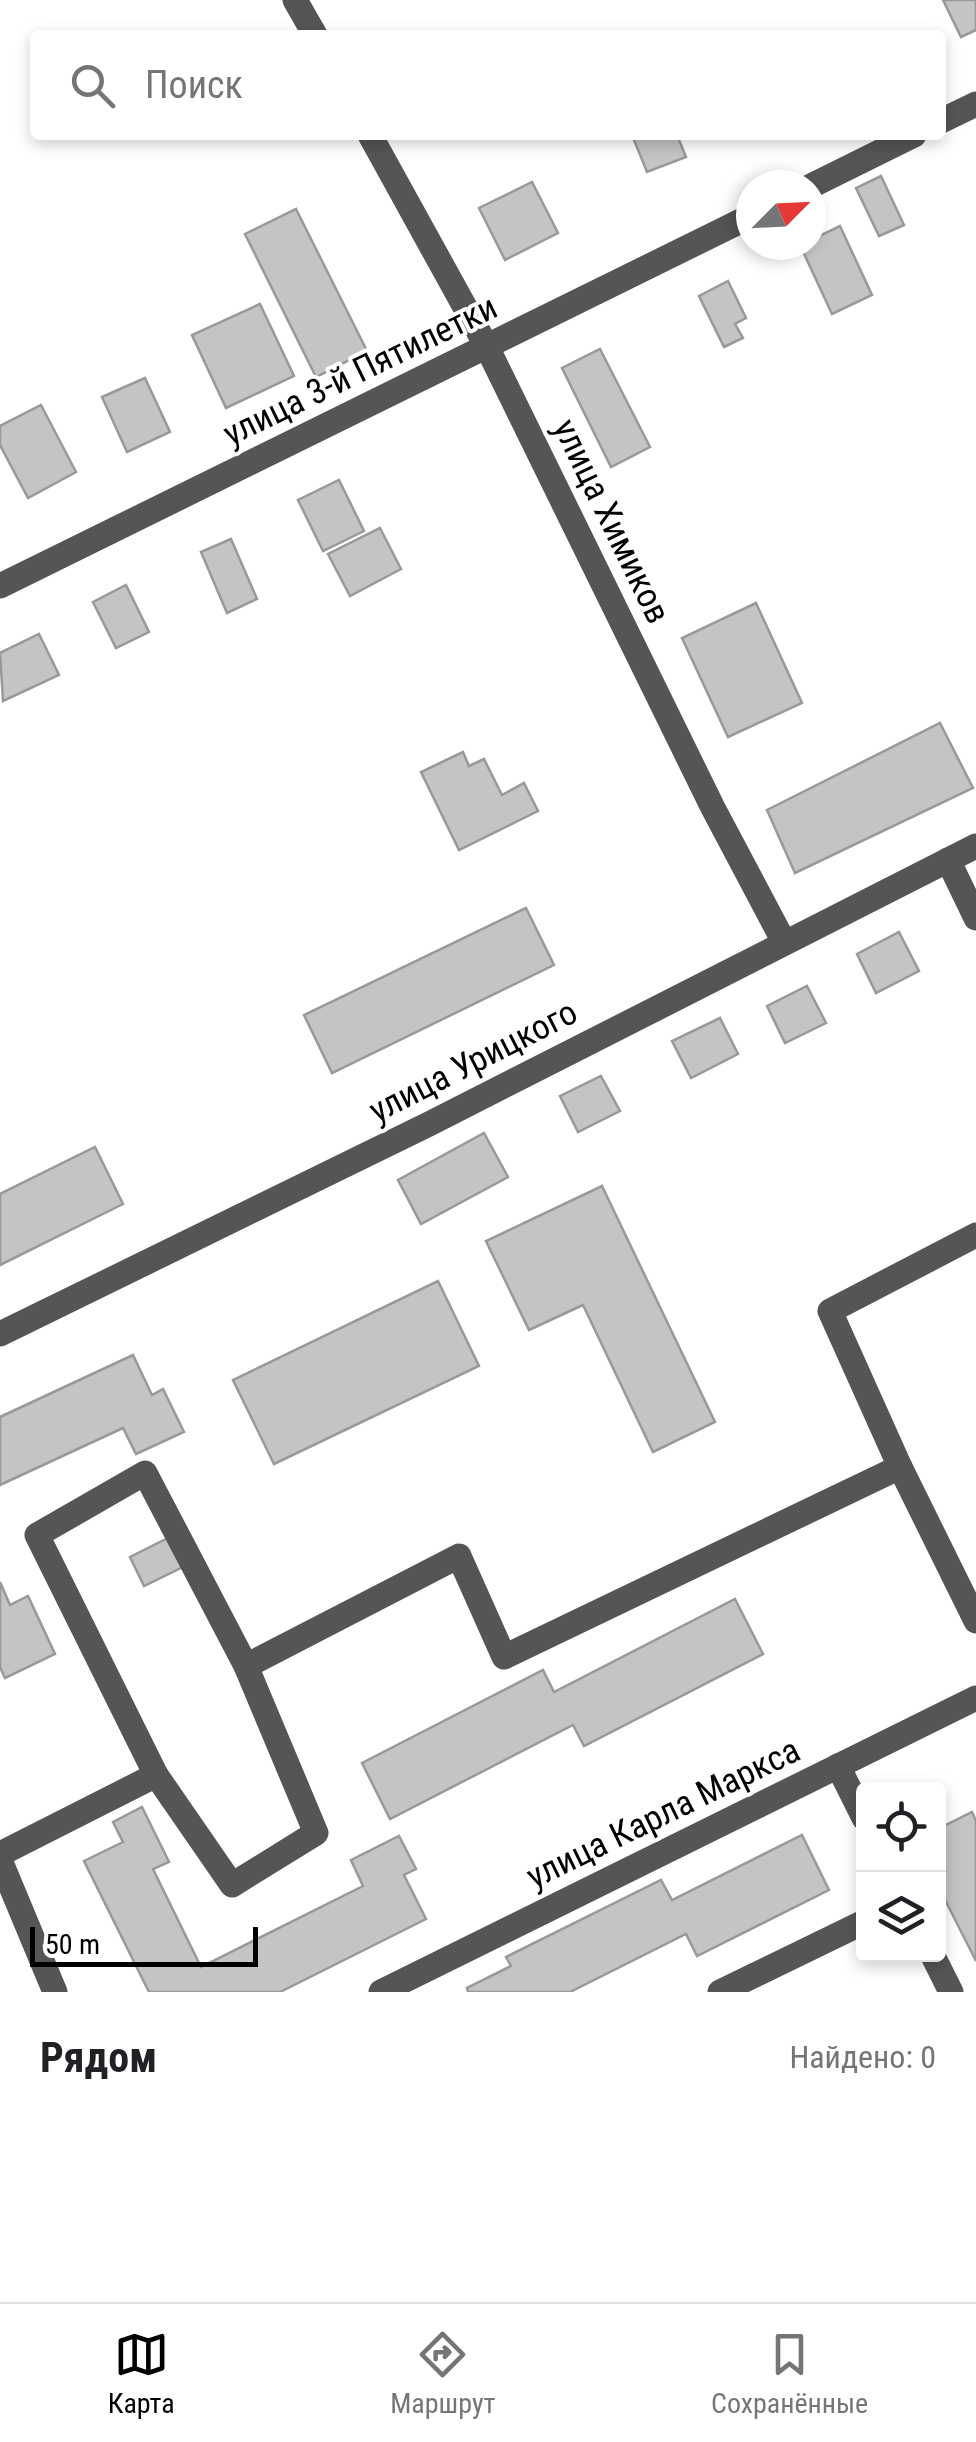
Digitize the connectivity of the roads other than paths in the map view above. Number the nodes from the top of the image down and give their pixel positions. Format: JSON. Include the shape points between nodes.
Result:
{"nodes":[{"id":1,"x":295,"y":0,"type":"edge"},
{"id":2,"x":311,"y":30,"type":"edge"},
{"id":3,"x":976,"y":104,"type":"edge"},
{"id":4,"x":946,"y":119,"type":"edge"},
{"id":5,"x":373,"y":140,"type":"edge"},
{"id":6,"x":904,"y":140,"type":"edge"},
{"id":7,"x":826,"y":179,"type":"edge"},
{"id":8,"x":736,"y":223,"type":"edge"},
{"id":9,"x":487,"y":347,"type":"junction"},
{"id":10,"x":0,"y":586,"type":"edge"},
{"id":11,"x":976,"y":846,"type":"edge"},
{"id":12,"x":948,"y":860,"type":"junction"},
{"id":13,"x":976,"y":918,"type":"edge"},
{"id":14,"x":784,"y":942,"type":"junction"},
{"id":15,"x":976,"y":1235,"type":"edge"},
{"id":16,"x":0,"y":1334,"type":"edge"},
{"id":17,"x":900,"y":1468,"type":"junction"},
{"id":18,"x":966,"y":1573,"type":"edge"},
{"id":19,"x":976,"y":1621,"type":"edge"},
{"id":20,"x":246,"y":1666,"type":"junction"},
{"id":21,"x":976,"y":1698,"type":"edge"},
{"id":22,"x":838,"y":1766,"type":"junction"},
{"id":23,"x":156,"y":1775,"type":"junction"},
{"id":24,"x":856,"y":1802,"type":"edge"},
{"id":25,"x":0,"y":1857,"type":"edge"},
{"id":26,"x":856,"y":1926,"type":"edge"},
{"id":27,"x":936,"y":1962,"type":"edge"},
{"id":28,"x":414,"y":1985,"type":"edge"},
{"id":29,"x":55,"y":1992,"type":"edge"},
{"id":30,"x":380,"y":1992,"type":"edge"},
{"id":31,"x":720,"y":1992,"type":"edge"},
{"id":32,"x":952,"y":1992,"type":"edge"}],
"edges":[{"from":1,"to":2,"type":"street"},
{"from":3,"to":4,"type":"street"},
{"from":5,"to":9,"type":"street","name":"улица Химиков"},
{"from":6,"to":7,"type":"street"},
{"from":8,"to":9,"type":"street","name":"улица 3-й Пятилетки"},
{"from":9,"to":10,"type":"street","name":"улица 3-й Пятилетки"},
{"from":9,"to":14,"type":"street","name":"улица Химиков"},
{"from":11,"to":12,"type":"street","name":"улица Урицкого"},
{"from":12,"to":13,"type":"street"},
{"from":12,"to":14,"type":"street","name":"улица Урицкого"},
{"from":14,"to":16,"type":"street","name":"улица Урицкого"},
{"from":15,"to":17,"type":"street","via":[[830,1311]]},
{"from":17,"to":18,"type":"street"},
{"from":17,"to":20,"type":"street","via":[[504,1657],[459,1556]]},
{"from":18,"to":19,"type":"street"},
{"from":20,"to":23,"type":"street","via":[[316,1833],[232,1885]]},
{"from":20,"to":23,"type":"street","via":[[144,1474],[38,1535]]},
{"from":21,"to":22,"type":"street","name":"улица Карла Маркса"},
{"from":22,"to":24,"type":"street"},
{"from":22,"to":28,"type":"street","name":"улица Карла Маркса"},
{"from":23,"to":25,"type":"street"},
{"from":25,"to":29,"type":"street"},
{"from":26,"to":31,"type":"street"},
{"from":27,"to":32,"type":"street"},
{"from":28,"to":30,"type":"street","name":"улица Карла Маркса"}]}
